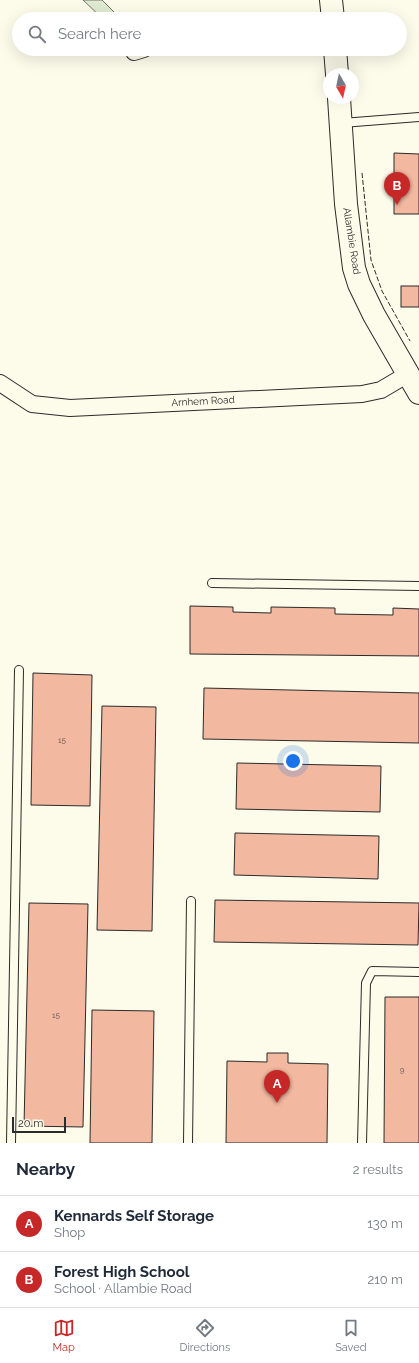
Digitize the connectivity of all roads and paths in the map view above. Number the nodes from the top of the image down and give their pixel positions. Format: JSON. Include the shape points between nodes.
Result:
{"nodes":[{"id":1,"x":331,"y":0,"type":"edge"},
{"id":2,"x":332,"y":12,"type":"edge"},
{"id":3,"x":336,"y":56,"type":"edge"},
{"id":4,"x":337,"y":68,"type":"edge"},
{"id":5,"x":339,"y":104,"type":"edge"},
{"id":6,"x":419,"y":117,"type":"edge"},
{"id":7,"x":341,"y":124,"type":"junction"},
{"id":8,"x":408,"y":374,"type":"junction"},
{"id":9,"x":0,"y":383,"type":"edge"},
{"id":10,"x":419,"y":393,"type":"edge"},
{"id":11,"x":212,"y":583,"type":"dead end"},
{"id":12,"x":419,"y":586,"type":"edge"},
{"id":13,"x":19,"y":670,"type":"dead end"},
{"id":14,"x":191,"y":901,"type":"dead end"},
{"id":15,"x":419,"y":972,"type":"edge"},
{"id":16,"x":11,"y":1143,"type":"edge"},
{"id":17,"x":188,"y":1143,"type":"edge"},
{"id":18,"x":362,"y":1143,"type":"edge"}],
"edges":[{"from":1,"to":2,"type":"main road"},
{"from":3,"to":4,"type":"main road"},
{"from":5,"to":7,"type":"main road","name":"Allambie Road"},
{"from":6,"to":7,"type":"lane"},
{"from":7,"to":8,"type":"main road","name":"Allambie Road","via":[[354,268],[364,297]]},
{"from":8,"to":9,"type":"street","name":"Arnhem Road","via":[[381,390],[362,394],[70,408],[32,404]]},
{"from":8,"to":10,"type":"main road","name":"Allambie Road"},
{"from":11,"to":12,"type":"lane"},
{"from":13,"to":16,"type":"lane"},
{"from":14,"to":17,"type":"lane"},
{"from":15,"to":18,"type":"lane","via":[[372,971],[366,983]]}]}
